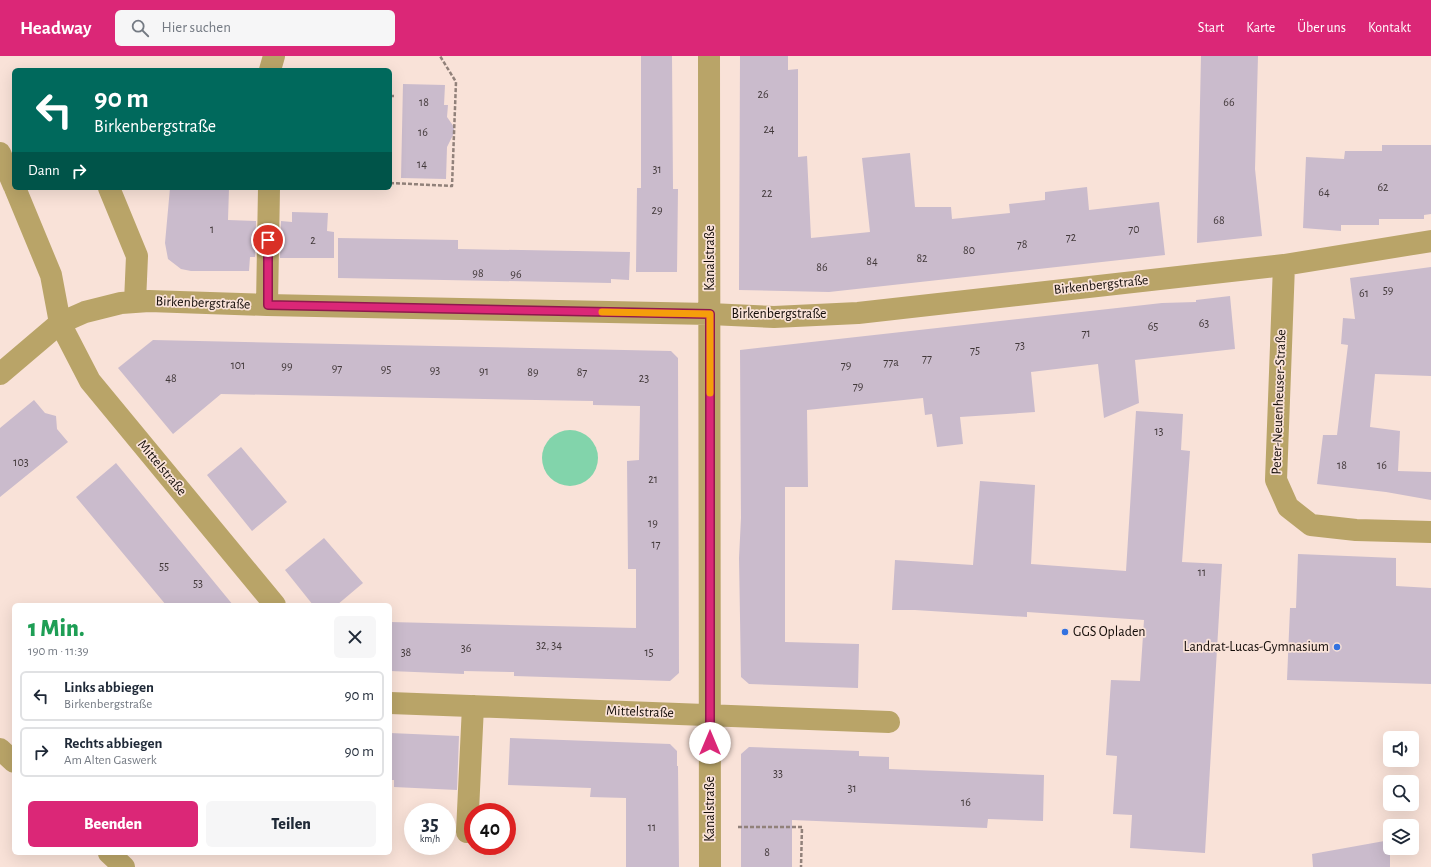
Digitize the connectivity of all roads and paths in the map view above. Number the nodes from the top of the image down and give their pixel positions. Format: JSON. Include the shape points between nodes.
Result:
{"nodes":[{"id":1,"x":274,"y":56,"type":"edge"},
{"id":2,"x":440,"y":56,"type":"edge"},
{"id":3,"x":709,"y":56,"type":"edge"},
{"id":4,"x":271,"y":68,"type":"edge"},
{"id":5,"x":0,"y":153,"type":"edge"},
{"id":6,"x":12,"y":182,"type":"edge"},
{"id":7,"x":392,"y":183,"type":"edge"},
{"id":8,"x":15,"y":190,"type":"edge"},
{"id":9,"x":110,"y":190,"type":"edge"},
{"id":10,"x":269,"y":190,"type":"edge"},
{"id":11,"x":1431,"y":242,"type":"edge"},
{"id":12,"x":1284,"y":265,"type":"junction"},
{"id":13,"x":134,"y":302,"type":"junction"},
{"id":14,"x":268,"y":305,"type":"junction"},
{"id":15,"x":710,"y":314,"type":"junction"},
{"id":16,"x":60,"y":323,"type":"junction"},
{"id":17,"x":0,"y":374,"type":"edge"},
{"id":18,"x":1431,"y":532,"type":"edge"},
{"id":19,"x":273,"y":603,"type":"edge"},
{"id":20,"x":392,"y":703,"type":"edge"},
{"id":21,"x":473,"y":706,"type":"junction"},
{"id":22,"x":711,"y":714,"type":"junction"},
{"id":23,"x":889,"y":722,"type":"dead end"},
{"id":24,"x":0,"y":748,"type":"edge"},
{"id":25,"x":12,"y":760,"type":"edge"},
{"id":26,"x":468,"y":803,"type":"edge"},
{"id":27,"x":710,"y":828,"type":"junction"},
{"id":28,"x":111,"y":855,"type":"edge"},
{"id":29,"x":124,"y":867,"type":"edge"},
{"id":30,"x":710,"y":867,"type":"edge"},
{"id":31,"x":801,"y":867,"type":"edge"}],
"edges":[{"from":1,"to":4,"type":"street"},
{"from":2,"to":7,"type":"path","via":[[456,82],[452,186]]},
{"from":3,"to":15,"type":"street","name":"Kanalstraße"},
{"from":5,"to":6,"type":"street","name":"Mittelstraße"},
{"from":8,"to":16,"type":"street","name":"Mittelstraße","via":[[51,274]]},
{"from":9,"to":13,"type":"street","via":[[137,256]]},
{"from":10,"to":14,"type":"street"},
{"from":11,"to":12,"type":"street","name":"Birkenbergstraße"},
{"from":12,"to":15,"type":"street","name":"Birkenbergstraße","via":[[858,313],[774,317]]},
{"from":12,"to":18,"type":"street","name":"Peter-Neuenheuser-Straße","via":[[1276,480],[1288,507],[1311,526]]},
{"from":13,"to":14,"type":"street","name":"Birkenbergstraße"},
{"from":13,"to":16,"type":"street","name":"Birkenbergstraße","via":[[85,312]]},
{"from":14,"to":15,"type":"street","name":"Birkenbergstraße"},
{"from":15,"to":22,"type":"street","name":"Kanalstraße"},
{"from":16,"to":17,"type":"street","name":"Birkenbergstraße"},
{"from":16,"to":19,"type":"street","name":"Mittelstraße","via":[[90,381]]},
{"from":20,"to":21,"type":"street","name":"Mittelstraße"},
{"from":21,"to":22,"type":"street","name":"Mittelstraße"},
{"from":21,"to":26,"type":"street"},
{"from":22,"to":23,"type":"street","name":"Mittelstraße"},
{"from":22,"to":27,"type":"street","name":"Kanalstraße"},
{"from":24,"to":25,"type":"street"},
{"from":27,"to":30,"type":"street","name":"Kanalstraße"},
{"from":27,"to":31,"type":"path","via":[[802,827]]},
{"from":28,"to":29,"type":"street"}]}
